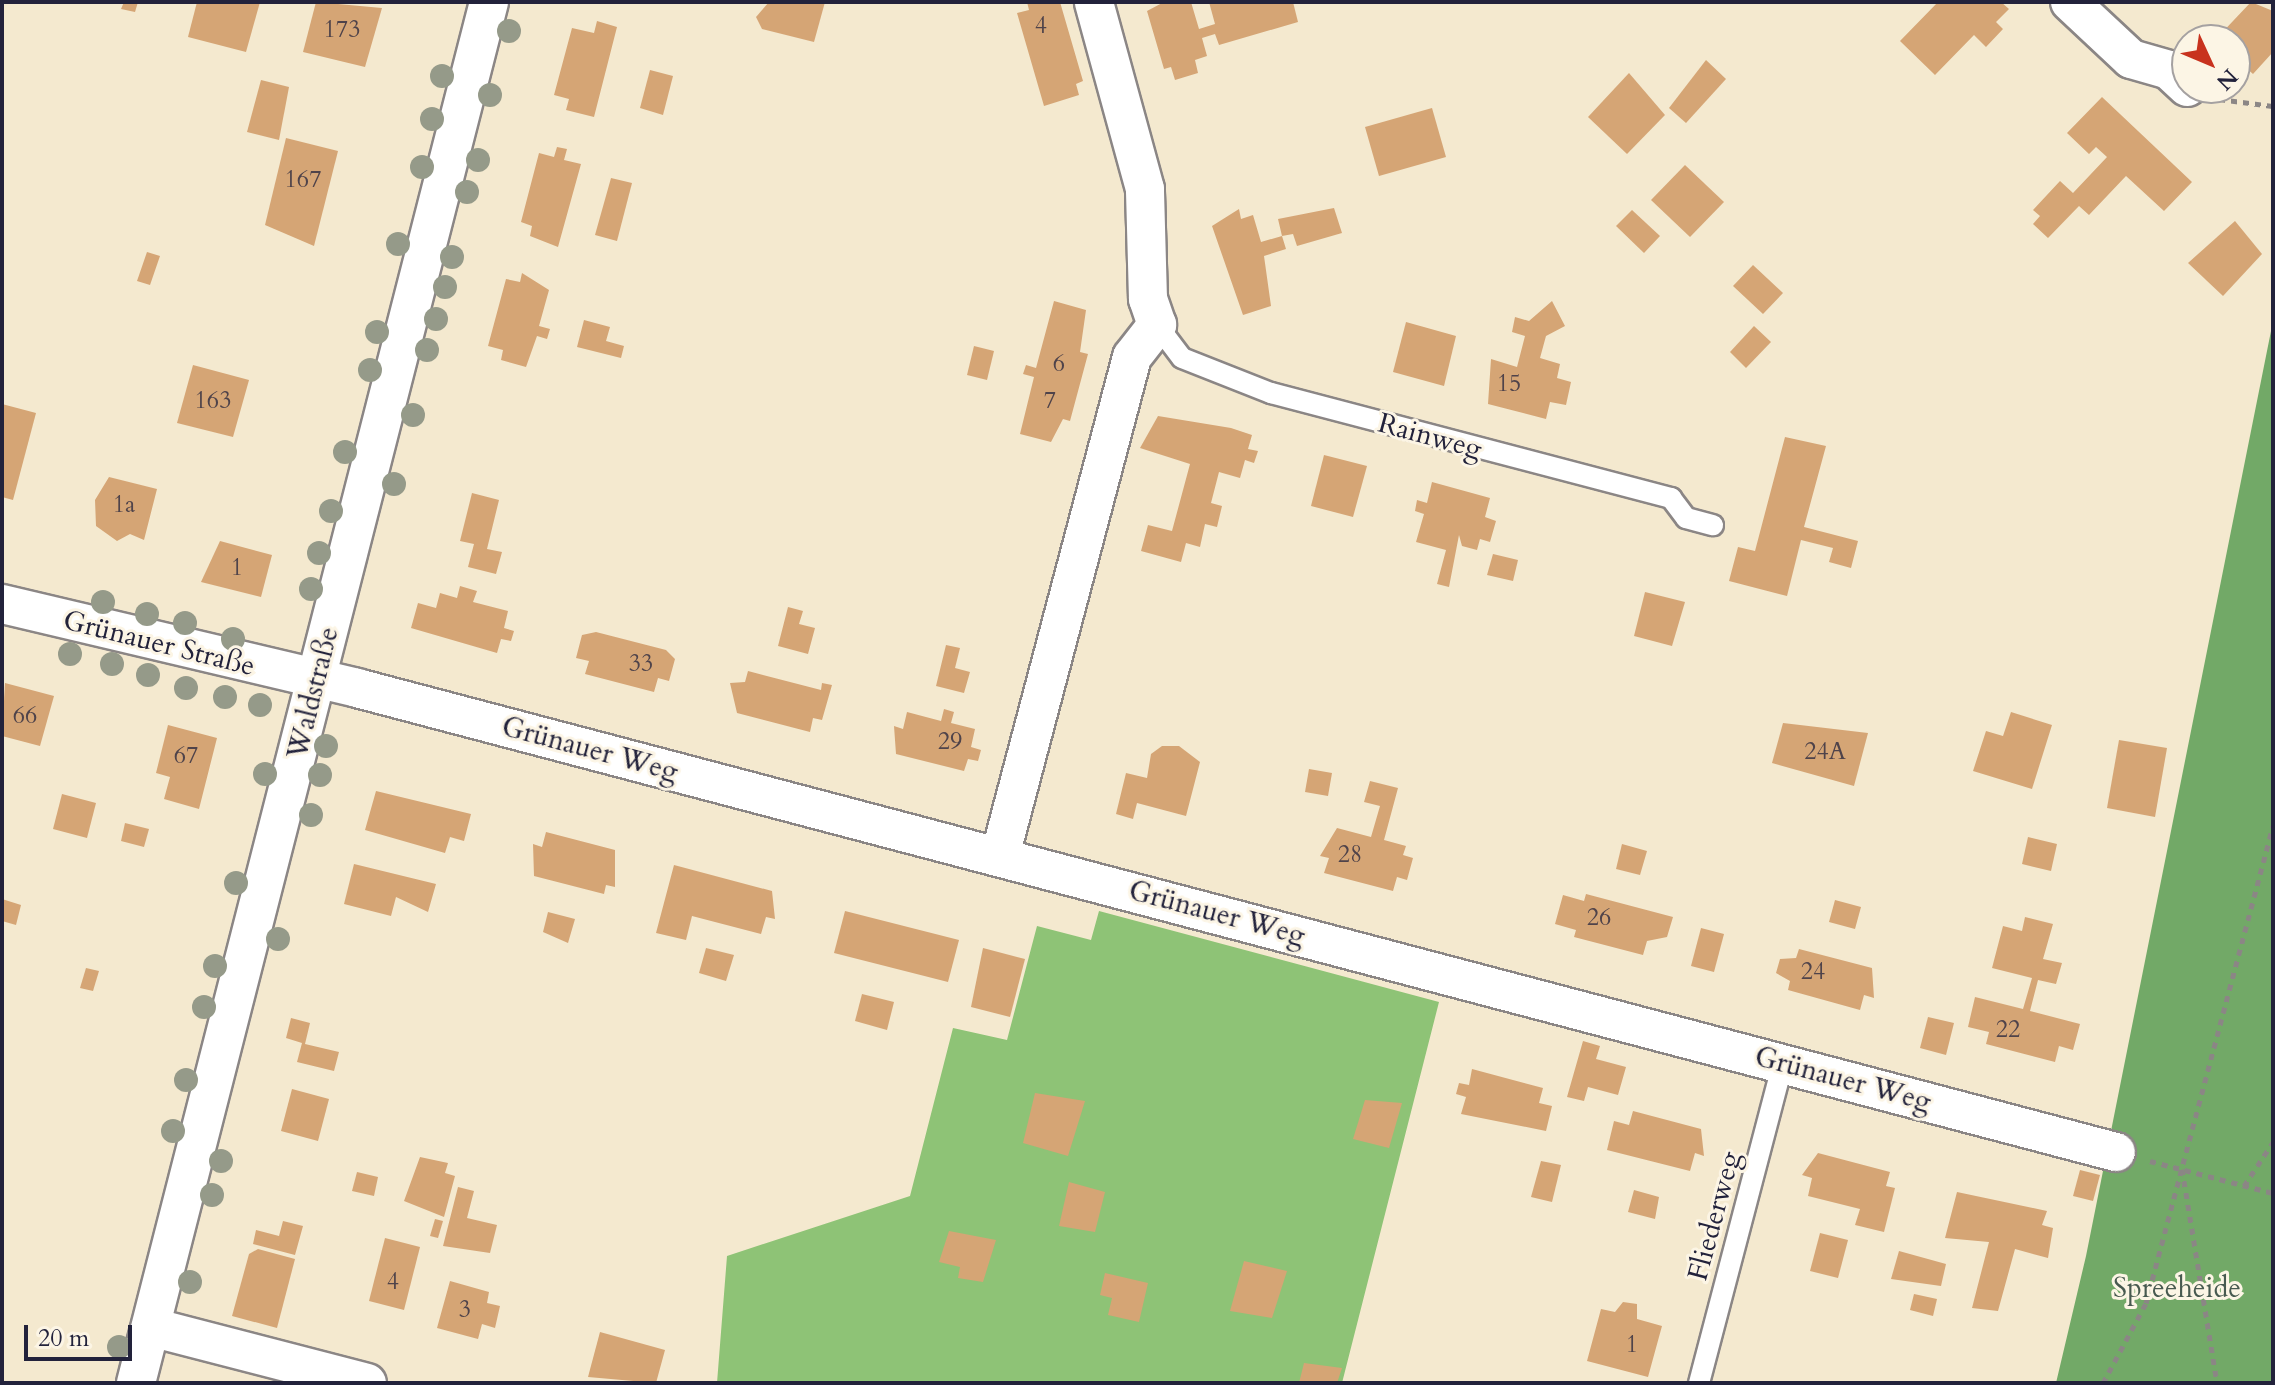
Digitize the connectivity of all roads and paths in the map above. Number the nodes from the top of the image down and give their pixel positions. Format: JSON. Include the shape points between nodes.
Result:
{"nodes":[{"id":1,"x":489,"y":2,"type":"edge"},
{"id":2,"x":1094,"y":2,"type":"edge"},
{"id":3,"x":2070,"y":2,"type":"edge"},
{"id":4,"x":2171,"y":72,"type":"edge"},
{"id":5,"x":2251,"y":102,"type":"edge"},
{"id":6,"x":2273,"y":106,"type":"edge"},
{"id":7,"x":1157,"y":325,"type":"junction"},
{"id":8,"x":1713,"y":525,"type":"dead end"},
{"id":9,"x":2,"y":604,"type":"edge"},
{"id":10,"x":315,"y":681,"type":"junction"},
{"id":11,"x":2273,"y":826,"type":"edge"},
{"id":12,"x":1000,"y":856,"type":"junction"},
{"id":13,"x":1783,"y":1063,"type":"junction"},
{"id":14,"x":2273,"y":1142,"type":"edge"},
{"id":15,"x":2116,"y":1152,"type":"joint"},
{"id":16,"x":2182,"y":1168,"type":"junction"},
{"id":17,"x":2244,"y":1186,"type":"junction"},
{"id":18,"x":2273,"y":1193,"type":"edge"},
{"id":19,"x":151,"y":1327,"type":"junction"},
{"id":20,"x":136,"y":1383,"type":"edge"},
{"id":21,"x":367,"y":1383,"type":"edge"},
{"id":22,"x":1699,"y":1383,"type":"edge"},
{"id":23,"x":2103,"y":1383,"type":"edge"},
{"id":24,"x":2217,"y":1383,"type":"edge"}],
"edges":[{"from":1,"to":10,"type":"street","name":"Waldstraße"},
{"from":2,"to":7,"type":"street","name":"Rainweg","via":[[1145,189],[1148,299]]},
{"from":3,"to":4,"type":"street","via":[[2131,59]]},
{"from":5,"to":6,"type":"path"},
{"from":7,"to":8,"type":"lane","name":"Rainweg","via":[[1182,358],[1271,393],[1671,498],[1686,518]]},
{"from":7,"to":12,"type":"street","via":[[1132,357]]},
{"from":9,"to":10,"type":"street","name":"Grünauer Straße"},
{"from":10,"to":12,"type":"street","name":"Grünauer Weg"},
{"from":10,"to":19,"type":"street","name":"Waldstraße"},
{"from":11,"to":16,"type":"path"},
{"from":12,"to":13,"type":"street","name":"Grünauer Weg"},
{"from":13,"to":15,"type":"street","name":"Grünauer Weg"},
{"from":13,"to":22,"type":"lane","name":"Fliederweg"},
{"from":14,"to":17,"type":"path"},
{"from":15,"to":16,"type":"path"},
{"from":16,"to":17,"type":"path"},
{"from":16,"to":23,"type":"path","via":[[2146,1303]]},
{"from":16,"to":24,"type":"path"},
{"from":17,"to":18,"type":"path"},
{"from":19,"to":20,"type":"street","name":"Waldstraße"},
{"from":19,"to":21,"type":"street"}]}
